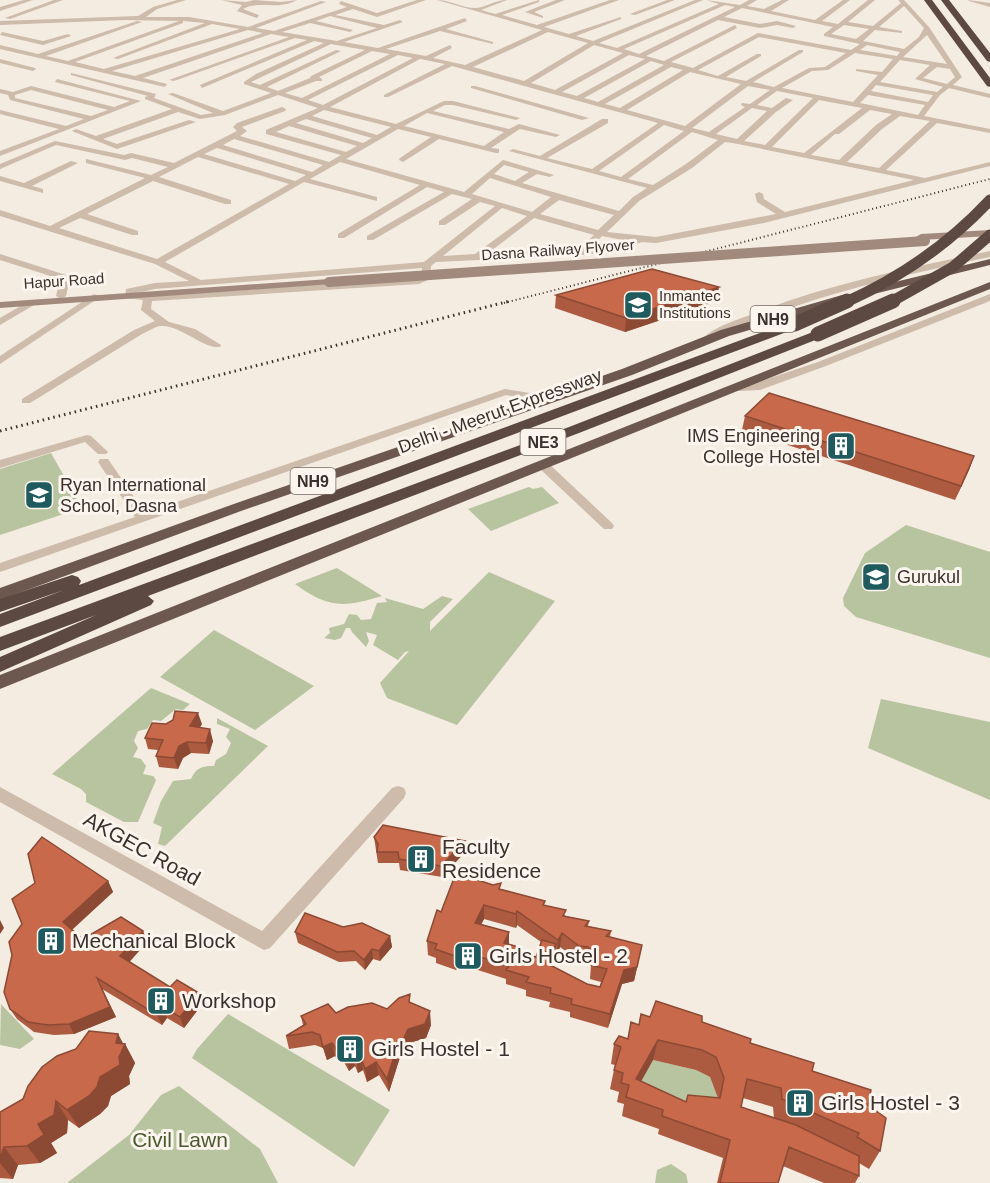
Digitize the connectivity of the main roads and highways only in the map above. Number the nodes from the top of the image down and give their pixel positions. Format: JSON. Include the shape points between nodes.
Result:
{"nodes":[{"id":1,"x":928,"y":0,"type":"edge"},
{"id":2,"x":945,"y":0,"type":"edge"},
{"id":3,"x":988,"y":57,"type":"edge"},
{"id":4,"x":990,"y":84,"type":"edge"},
{"id":5,"x":990,"y":200,"type":"edge"},
{"id":6,"x":990,"y":235,"type":"edge"},
{"id":7,"x":990,"y":262,"type":"edge"},
{"id":8,"x":990,"y":285,"type":"edge"},
{"id":9,"x":129,"y":293,"type":"junction"},
{"id":10,"x":0,"y":300,"type":"edge"},
{"id":11,"x":0,"y":305,"type":"edge"},
{"id":12,"x":254,"y":525,"type":"junction"},
{"id":13,"x":266,"y":544,"type":"junction"},
{"id":14,"x":0,"y":594,"type":"edge"},
{"id":15,"x":0,"y":606,"type":"edge"},
{"id":16,"x":0,"y":621,"type":"edge"},
{"id":17,"x":0,"y":644,"type":"edge"},
{"id":18,"x":0,"y":665,"type":"edge"},
{"id":19,"x":0,"y":682,"type":"edge"}],
"edges":[{"from":1,"to":4,"type":"highway"},
{"from":2,"to":3,"type":"highway"},
{"from":5,"to":12,"type":"highway","name":"Delhi - Meerut Expressway","number":"NE3","bridge":true,"via":[[936,253],[850,300],[795,324]]},
{"from":6,"to":9,"type":"main road","name":"Dasna Railway Flyover","bridge":true},
{"from":6,"to":13,"type":"highway","number":"NE3","bridge":true,"via":[[960,262],[925,283],[818,334]]},
{"from":7,"to":14,"type":"highway","number":"NH9","via":[[725,333]]},
{"from":8,"to":19,"type":"highway"},
{"from":9,"to":10,"type":"main road","name":"Hapur Road"},
{"from":9,"to":11,"type":"main road","name":"Hapur Road"},
{"from":12,"to":15,"type":"highway"},
{"from":12,"to":16,"type":"highway","name":"Delhi - Meerut Expressway","number":"NE3"},
{"from":13,"to":17,"type":"highway","number":"NE3"},
{"from":13,"to":18,"type":"highway","via":[[91,627]]}]}
